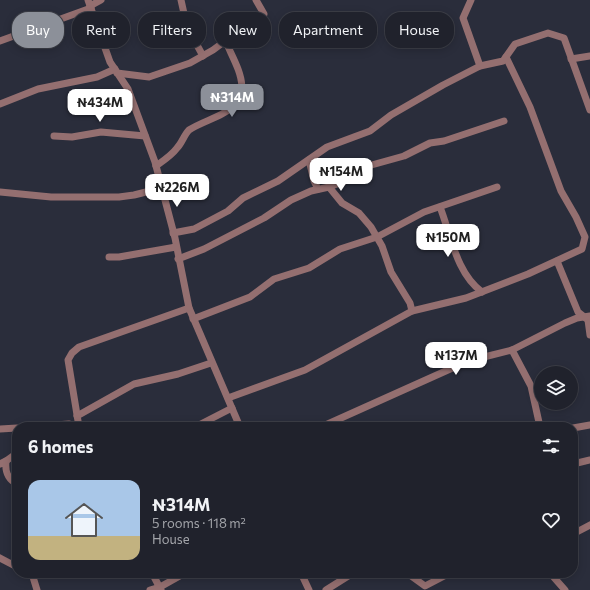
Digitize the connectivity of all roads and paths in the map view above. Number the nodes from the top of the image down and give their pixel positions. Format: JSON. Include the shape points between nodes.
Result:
{"nodes":[{"id":1,"x":101,"y":0,"type":"edge"},
{"id":2,"x":181,"y":0,"type":"edge"},
{"id":3,"x":256,"y":0,"type":"edge"},
{"id":4,"x":471,"y":0,"type":"edge"},
{"id":5,"x":90,"y":5,"type":"edge"},
{"id":6,"x":263,"y":12,"type":"edge"},
{"id":7,"x":0,"y":41,"type":"edge"},
{"id":8,"x":216,"y":48,"type":"edge"},
{"id":9,"x":229,"y":48,"type":"edge"},
{"id":10,"x":203,"y":56,"type":"junction"},
{"id":11,"x":590,"y":56,"type":"edge"},
{"id":12,"x":506,"y":57,"type":"junction"},
{"id":13,"x":571,"y":60,"type":"junction"},
{"id":14,"x":480,"y":66,"type":"junction"},
{"id":15,"x":116,"y":71,"type":"junction"},
{"id":16,"x":0,"y":104,"type":"edge"},
{"id":17,"x":590,"y":110,"type":"edge"},
{"id":18,"x":504,"y":121,"type":"dead end"},
{"id":19,"x":54,"y":136,"type":"dead end"},
{"id":20,"x":145,"y":136,"type":"junction"},
{"id":21,"x":310,"y":160,"type":"junction"},
{"id":22,"x":156,"y":166,"type":"junction"},
{"id":23,"x":329,"y":187,"type":"junction"},
{"id":24,"x":497,"y":187,"type":"dead end"},
{"id":25,"x":162,"y":188,"type":"junction"},
{"id":26,"x":318,"y":189,"type":"junction"},
{"id":27,"x":0,"y":192,"type":"edge"},
{"id":28,"x":440,"y":207,"type":"junction"},
{"id":29,"x":173,"y":233,"type":"junction"},
{"id":30,"x":377,"y":237,"type":"junction"},
{"id":31,"x":176,"y":247,"type":"junction"},
{"id":32,"x":109,"y":257,"type":"dead end"},
{"id":33,"x":178,"y":259,"type":"junction"},
{"id":34,"x":557,"y":262,"type":"junction"},
{"id":35,"x":482,"y":292,"type":"junction"},
{"id":36,"x":189,"y":308,"type":"junction"},
{"id":37,"x":412,"y":312,"type":"junction"},
{"id":38,"x":587,"y":316,"type":"edge"},
{"id":39,"x":193,"y":318,"type":"junction"},
{"id":40,"x":590,"y":335,"type":"edge"},
{"id":41,"x":512,"y":350,"type":"junction"},
{"id":42,"x":211,"y":363,"type":"junction"},
{"id":43,"x":228,"y":398,"type":"junction"},
{"id":44,"x":232,"y":408,"type":"junction"},
{"id":45,"x":78,"y":422,"type":"edge"},
{"id":46,"x":205,"y":422,"type":"edge"},
{"id":47,"x":238,"y":422,"type":"edge"},
{"id":48,"x":341,"y":422,"type":"edge"},
{"id":49,"x":539,"y":422,"type":"edge"},
{"id":50,"x":590,"y":425,"type":"edge"},
{"id":51,"x":578,"y":427,"type":"edge"},
{"id":52,"x":12,"y":428,"type":"edge"},
{"id":53,"x":0,"y":429,"type":"edge"},
{"id":54,"x":12,"y":457,"type":"edge"},
{"id":55,"x":590,"y":460,"type":"edge"},
{"id":56,"x":3,"y":463,"type":"edge"},
{"id":57,"x":578,"y":463,"type":"edge"},
{"id":58,"x":12,"y":482,"type":"edge"},
{"id":59,"x":590,"y":525,"type":"edge"},
{"id":60,"x":578,"y":531,"type":"edge"},
{"id":61,"x":0,"y":558,"type":"edge"},
{"id":62,"x":12,"y":564,"type":"edge"},
{"id":63,"x":33,"y":578,"type":"edge"},
{"id":64,"x":155,"y":578,"type":"edge"},
{"id":65,"x":177,"y":578,"type":"edge"},
{"id":66,"x":304,"y":578,"type":"edge"},
{"id":67,"x":345,"y":578,"type":"edge"},
{"id":68,"x":414,"y":578,"type":"edge"},
{"id":69,"x":440,"y":578,"type":"edge"},
{"id":70,"x":554,"y":578,"type":"edge"},
{"id":71,"x":161,"y":588,"type":"edge"},
{"id":72,"x":37,"y":590,"type":"edge"},
{"id":73,"x":150,"y":590,"type":"edge"},
{"id":74,"x":309,"y":590,"type":"edge"},
{"id":75,"x":326,"y":590,"type":"edge"},
{"id":76,"x":565,"y":590,"type":"edge"}],
"edges":[{"from":1,"to":5,"type":"street"},
{"from":2,"to":10,"type":"street","via":[[187,26]]},
{"from":3,"to":6,"type":"street"},
{"from":4,"to":14,"type":"street","via":[[463,18]]},
{"from":5,"to":7,"type":"street"},
{"from":5,"to":15,"type":"street","via":[[110,62]]},
{"from":8,"to":10,"type":"street"},
{"from":9,"to":22,"type":"street","via":[[240,72],[243,88],[239,99],[224,113],[201,122],[188,132],[177,149]]},
{"from":10,"to":15,"type":"street","via":[[149,77]]},
{"from":11,"to":13,"type":"street"},
{"from":12,"to":13,"type":"street","via":[[515,44],[548,33],[564,38]]},
{"from":12,"to":14,"type":"street","via":[[503,61]]},
{"from":12,"to":34,"type":"street","via":[[530,107],[561,191],[585,238],[582,249]]},
{"from":13,"to":17,"type":"street"},
{"from":14,"to":21,"type":"street","via":[[390,115],[370,131],[327,147]]},
{"from":15,"to":16,"type":"street","via":[[38,89]]},
{"from":15,"to":20,"type":"street","via":[[128,89]]},
{"from":18,"to":23,"type":"street","via":[[444,141],[430,143],[404,156],[368,166],[350,178]]},
{"from":19,"to":20,"type":"street","via":[[72,137],[101,132]]},
{"from":20,"to":22,"type":"street"},
{"from":21,"to":26,"type":"street"},
{"from":21,"to":29,"type":"street","via":[[278,181],[243,198],[228,211],[194,229]]},
{"from":22,"to":25,"type":"street"},
{"from":23,"to":26,"type":"street"},
{"from":23,"to":30,"type":"street","via":[[342,203],[358,213]]},
{"from":24,"to":28,"type":"street"},
{"from":25,"to":27,"type":"street","via":[[119,197],[51,197]]},
{"from":25,"to":29,"type":"street"},
{"from":26,"to":33,"type":"street","via":[[291,200],[264,218],[204,249]]},
{"from":28,"to":30,"type":"street","via":[[424,212]]},
{"from":28,"to":35,"type":"street","via":[[454,249],[468,278]]},
{"from":29,"to":31,"type":"street"},
{"from":30,"to":37,"type":"street","via":[[391,272],[410,303]]},
{"from":30,"to":39,"type":"street","via":[[340,249],[309,268],[274,279],[250,297]]},
{"from":31,"to":32,"type":"street"},
{"from":31,"to":33,"type":"street"},
{"from":33,"to":36,"type":"street"},
{"from":34,"to":35,"type":"street"},
{"from":34,"to":38,"type":"street","via":[[578,312]]},
{"from":35,"to":37,"type":"street"},
{"from":36,"to":39,"type":"street"},
{"from":36,"to":45,"type":"street","via":[[79,347],[72,353],[68,360]]},
{"from":37,"to":43,"type":"street","via":[[305,370]]},
{"from":38,"to":40,"type":"street"},
{"from":38,"to":41,"type":"street","via":[[548,330]]},
{"from":39,"to":42,"type":"street"},
{"from":41,"to":48,"type":"street","via":[[468,361]]},
{"from":41,"to":49,"type":"street","via":[[531,386]]},
{"from":42,"to":43,"type":"street"},
{"from":42,"to":45,"type":"street","via":[[134,384]]},
{"from":43,"to":44,"type":"street"},
{"from":44,"to":46,"type":"street"},
{"from":44,"to":47,"type":"street"},
{"from":50,"to":51,"type":"street"},
{"from":52,"to":53,"type":"street"},
{"from":54,"to":56,"type":"street"},
{"from":55,"to":57,"type":"street"},
{"from":56,"to":58,"type":"street"},
{"from":59,"to":60,"type":"street"},
{"from":61,"to":62,"type":"street"},
{"from":63,"to":72,"type":"street"},
{"from":64,"to":71,"type":"street"},
{"from":65,"to":71,"type":"street"},
{"from":66,"to":74,"type":"street"},
{"from":67,"to":75,"type":"street"},
{"from":68,"to":69,"type":"street","via":[[425,586]]},
{"from":70,"to":76,"type":"street"},
{"from":71,"to":73,"type":"street"}]}
